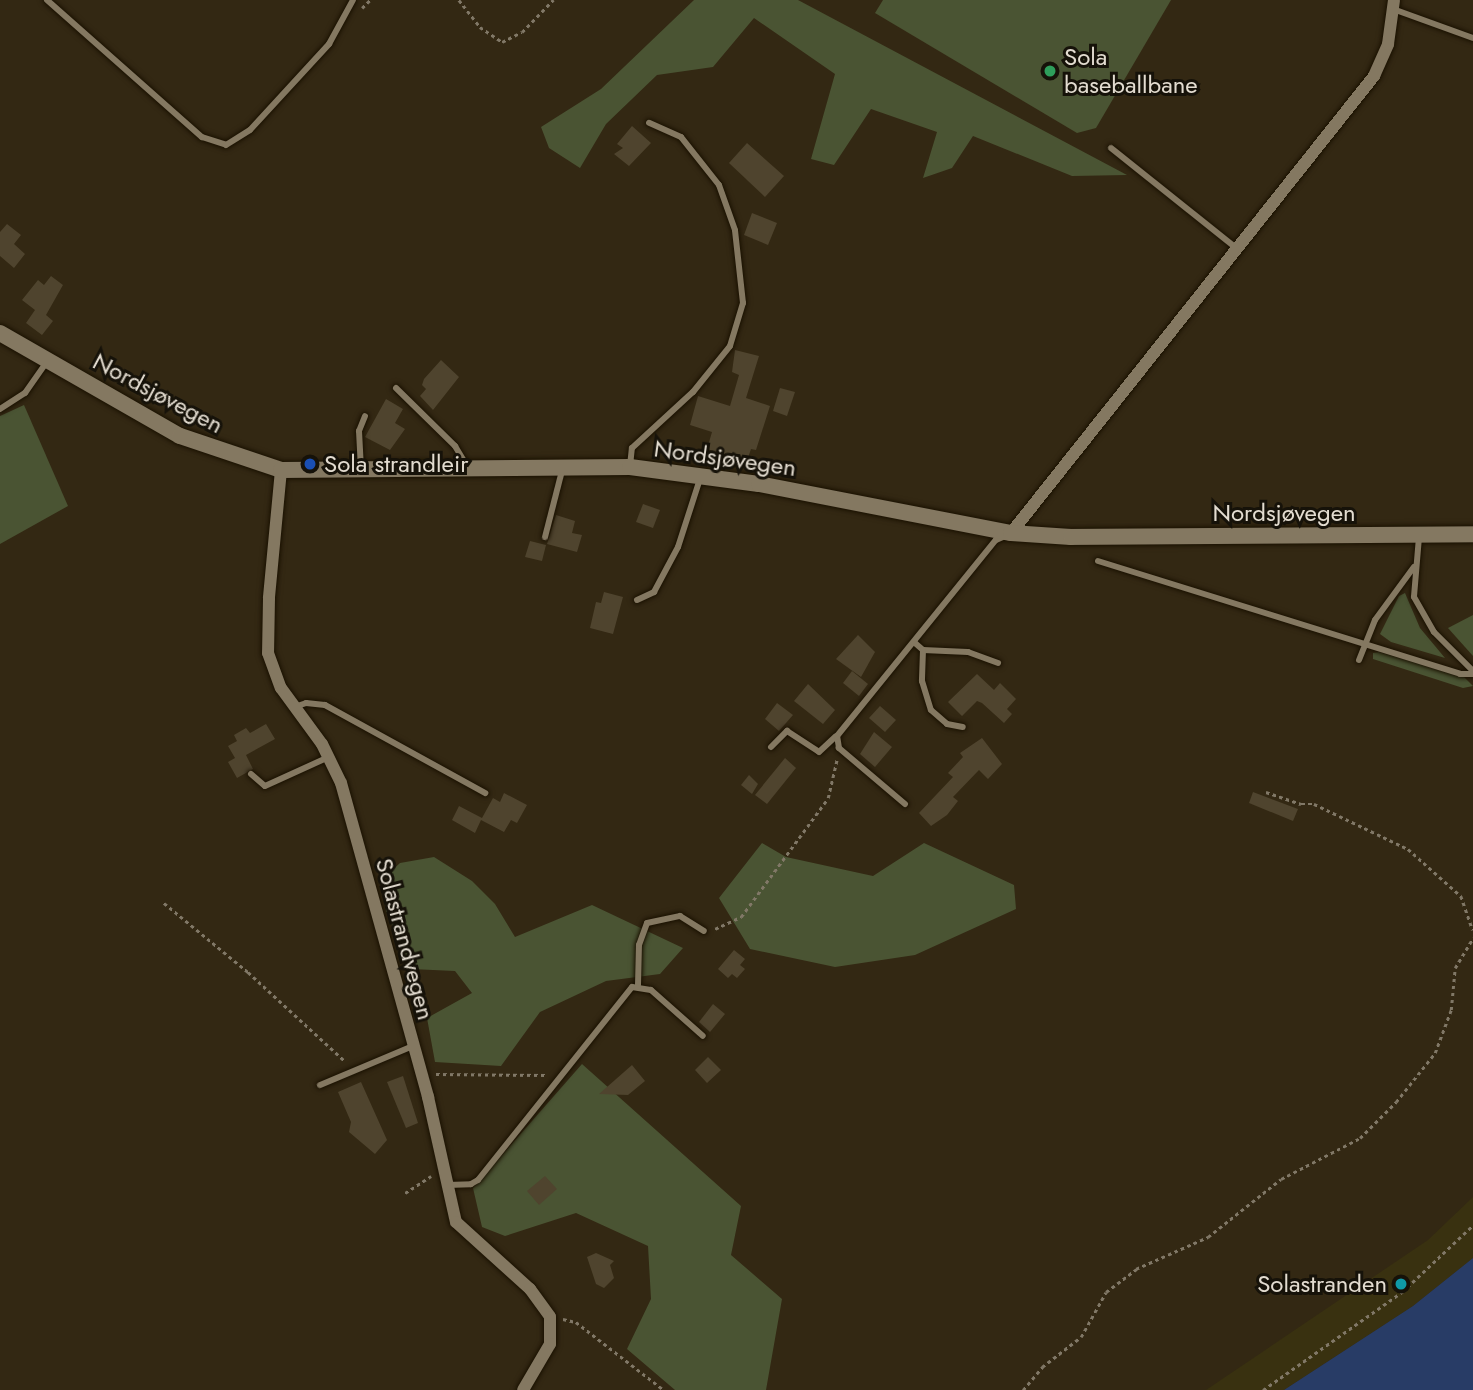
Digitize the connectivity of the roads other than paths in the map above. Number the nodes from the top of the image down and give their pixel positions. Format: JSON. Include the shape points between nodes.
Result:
{"nodes":[{"id":1,"x":47,"y":0,"type":"edge"},
{"id":2,"x":353,"y":0,"type":"edge"},
{"id":3,"x":1394,"y":5,"type":"edge"},
{"id":4,"x":1473,"y":38,"type":"edge"},
{"id":5,"x":649,"y":123,"type":"dead end"},
{"id":6,"x":1111,"y":148,"type":"dead end"},
{"id":7,"x":1235,"y":247,"type":"junction"},
{"id":8,"x":0,"y":333,"type":"edge"},
{"id":9,"x":48,"y":360,"type":"junction"},
{"id":10,"x":396,"y":388,"type":"dead end"},
{"id":11,"x":0,"y":409,"type":"edge"},
{"id":12,"x":365,"y":416,"type":"dead end"},
{"id":13,"x":564,"y":466,"type":"junction"},
{"id":14,"x":630,"y":467,"type":"junction"},
{"id":15,"x":468,"y":468,"type":"junction"},
{"id":16,"x":281,"y":470,"type":"junction"},
{"id":17,"x":361,"y":471,"type":"junction"},
{"id":18,"x":701,"y":474,"type":"junction"},
{"id":19,"x":1011,"y":533,"type":"junction"},
{"id":20,"x":1473,"y":534,"type":"edge"},
{"id":21,"x":1420,"y":535,"type":"junction"},
{"id":22,"x":545,"y":537,"type":"dead end"},
{"id":23,"x":1098,"y":561,"type":"dead end"},
{"id":24,"x":1414,"y":567,"type":"junction"},
{"id":25,"x":637,"y":600,"type":"dead end"},
{"id":26,"x":1366,"y":641,"type":"junction"},
{"id":27,"x":915,"y":643,"type":"junction"},
{"id":28,"x":923,"y":650,"type":"junction"},
{"id":29,"x":1359,"y":660,"type":"dead end"},
{"id":30,"x":998,"y":663,"type":"dead end"},
{"id":31,"x":1473,"y":672,"type":"edge"},
{"id":32,"x":294,"y":707,"type":"junction"},
{"id":33,"x":963,"y":727,"type":"dead end"},
{"id":34,"x":837,"y":736,"type":"junction"},
{"id":35,"x":771,"y":747,"type":"dead end"},
{"id":36,"x":329,"y":757,"type":"junction"},
{"id":37,"x":251,"y":774,"type":"dead end"},
{"id":38,"x":485,"y":793,"type":"dead end"},
{"id":39,"x":905,"y":804,"type":"dead end"},
{"id":40,"x":704,"y":931,"type":"road end"},
{"id":41,"x":638,"y":985,"type":"junction"},
{"id":42,"x":703,"y":1036,"type":"dead end"},
{"id":43,"x":413,"y":1046,"type":"junction"},
{"id":44,"x":320,"y":1084,"type":"dead end"},
{"id":45,"x":447,"y":1185,"type":"junction"},
{"id":46,"x":523,"y":1390,"type":"edge"}],
"edges":[{"from":1,"to":2,"type":"lane","via":[[202,137],[226,145],[250,130],[329,44]]},
{"from":3,"to":4,"type":"lane"},
{"from":3,"to":7,"type":"street","via":[[1388,44],[1374,76]]},
{"from":5,"to":14,"type":"lane","via":[[681,137],[719,185],[735,230],[743,303],[730,345],[693,392],[632,449]]},
{"from":6,"to":7,"type":"lane"},
{"from":7,"to":19,"type":"street"},
{"from":8,"to":9,"type":"street","name":"Nordsjøvegen"},
{"from":9,"to":11,"type":"lane","via":[[25,393]]},
{"from":9,"to":16,"type":"street","name":"Nordsjøvegen","via":[[180,436]]},
{"from":10,"to":15,"type":"lane","via":[[454,446]]},
{"from":12,"to":17,"type":"lane","via":[[359,431]]},
{"from":13,"to":14,"type":"street","name":"Nordsjøvegen"},
{"from":13,"to":15,"type":"street","name":"Nordsjøvegen"},
{"from":13,"to":22,"type":"lane"},
{"from":14,"to":18,"type":"street","name":"Nordsjøvegen"},
{"from":15,"to":17,"type":"street","name":"Nordsjøvegen"},
{"from":16,"to":17,"type":"street","name":"Nordsjøvegen"},
{"from":16,"to":32,"type":"street","name":"Solastrandvegen","via":[[267,631],[273,672]]},
{"from":18,"to":19,"type":"street","name":"Nordsjøvegen"},
{"from":18,"to":25,"type":"lane","via":[[678,547],[654,592]]},
{"from":19,"to":21,"type":"street","name":"Nordsjøvegen","via":[[1071,537]]},
{"from":19,"to":27,"type":"lane","via":[[996,540]]},
{"from":20,"to":21,"type":"street","name":"Nordsjøvegen"},
{"from":21,"to":24,"type":"lane"},
{"from":23,"to":26,"type":"lane"},
{"from":24,"to":26,"type":"lane","via":[[1375,620]]},
{"from":24,"to":31,"type":"lane","via":[[1414,597],[1421,614]]},
{"from":26,"to":29,"type":"lane"},
{"from":26,"to":31,"type":"lane","via":[[1460,674]]},
{"from":27,"to":28,"type":"lane"},
{"from":27,"to":34,"type":"lane","via":[[870,690]]},
{"from":28,"to":30,"type":"lane","via":[[968,652]]},
{"from":28,"to":33,"type":"lane","via":[[922,681],[931,710],[947,724]]},
{"from":32,"to":36,"type":"street","name":"Solastrandvegen"},
{"from":32,"to":38,"type":"lane","via":[[325,705]]},
{"from":34,"to":35,"type":"lane","via":[[819,752],[787,731]]},
{"from":34,"to":39,"type":"lane","via":[[839,747]]},
{"from":36,"to":37,"type":"lane","via":[[265,786]]},
{"from":36,"to":43,"type":"street","name":"Solastrandvegen","via":[[350,814]]},
{"from":40,"to":41,"type":"lane","via":[[680,916],[647,923],[639,945]]},
{"from":41,"to":42,"type":"lane","via":[[651,990]]},
{"from":41,"to":45,"type":"lane","via":[[624,994],[478,1180]]},
{"from":43,"to":44,"type":"lane"},
{"from":43,"to":45,"type":"street","name":"Solastrandvegen"},
{"from":45,"to":46,"type":"street","name":"Solastrandvegen","via":[[456,1222],[530,1289],[550,1317],[550,1344]]}]}
